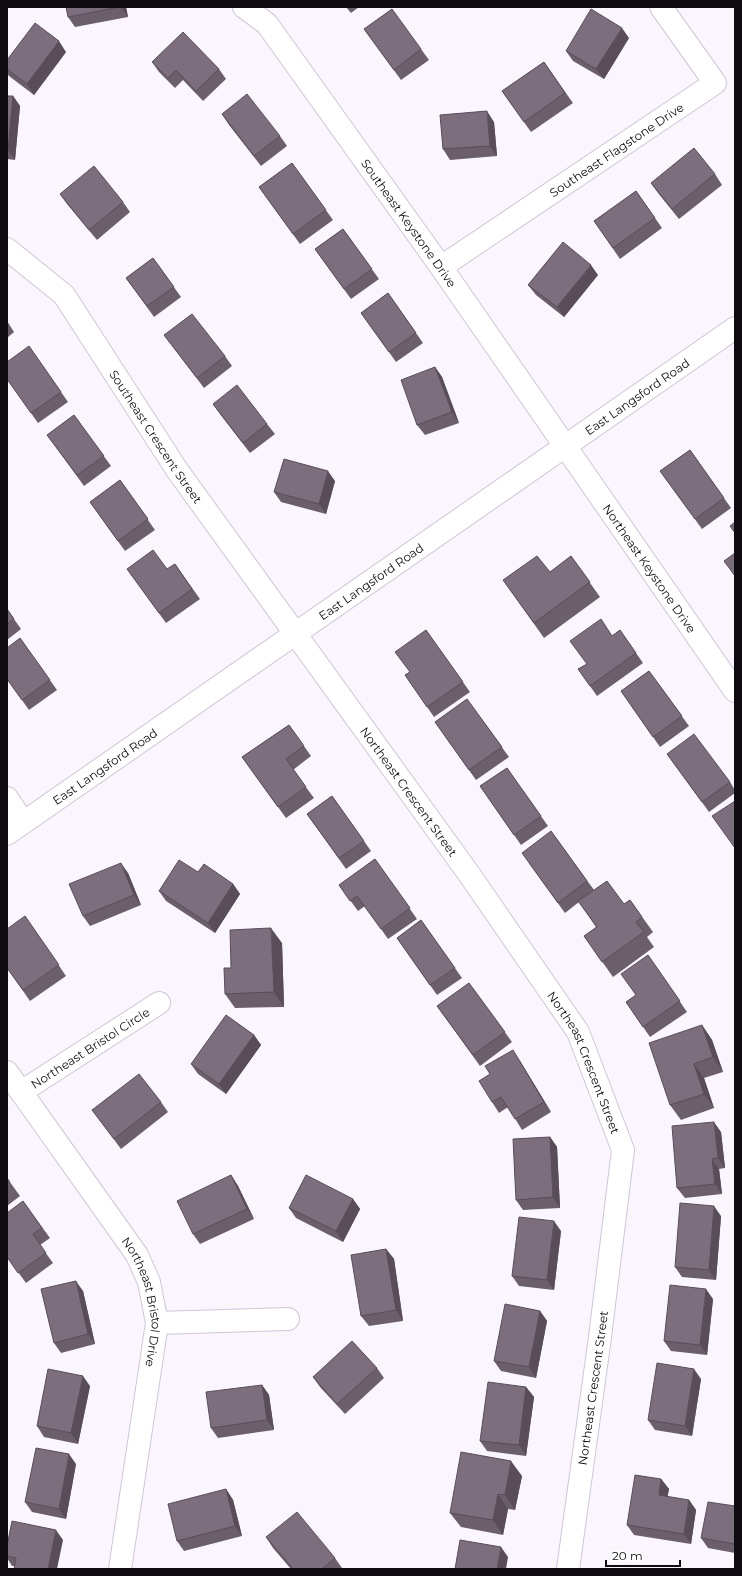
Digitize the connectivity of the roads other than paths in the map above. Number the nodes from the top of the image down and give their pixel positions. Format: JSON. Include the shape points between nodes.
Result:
{"nodes":[{"id":1,"x":244,"y":7,"type":"edge"},
{"id":2,"x":661,"y":7,"type":"edge"},
{"id":3,"x":7,"y":249,"type":"edge"},
{"id":4,"x":441,"y":267,"type":"junction"},
{"id":5,"x":735,"y":328,"type":"edge"},
{"id":6,"x":565,"y":446,"type":"junction"},
{"id":7,"x":295,"y":634,"type":"junction"},
{"id":8,"x":735,"y":691,"type":"edge"},
{"id":9,"x":7,"y":798,"type":"edge"},
{"id":10,"x":15,"y":828,"type":"edge"},
{"id":11,"x":159,"y":1003,"type":"dead end"},
{"id":12,"x":7,"y":1072,"type":"edge"},
{"id":13,"x":21,"y":1092,"type":"junction"},
{"id":14,"x":288,"y":1319,"type":"dead end"},
{"id":15,"x":157,"y":1323,"type":"junction"},
{"id":16,"x":120,"y":1569,"type":"edge"},
{"id":17,"x":568,"y":1569,"type":"edge"}],
"edges":[{"from":1,"to":4,"type":"street","name":"Southeast Keystone Drive","via":[[267,24]]},
{"from":2,"to":4,"type":"street","name":"Southeast Flagstone Drive","via":[[715,83]]},
{"from":3,"to":7,"type":"street","name":"Southeast Crescent Street","via":[[64,295],[177,470]]},
{"from":4,"to":6,"type":"street","name":"Southeast Keystone Drive"},
{"from":5,"to":6,"type":"street","name":"East Langsford Road"},
{"from":6,"to":7,"type":"street","name":"East Langsford Road"},
{"from":6,"to":8,"type":"street","name":"Northeast Keystone Drive"},
{"from":7,"to":10,"type":"street","name":"East Langsford Road"},
{"from":7,"to":17,"type":"street","name":"Northeast Crescent Street","via":[[469,874],[578,1032],[623,1150]]},
{"from":9,"to":10,"type":"street"},
{"from":11,"to":13,"type":"street","name":"Northeast Bristol Circle"},
{"from":12,"to":13,"type":"street","name":"Northeast Bristol Drive"},
{"from":13,"to":15,"type":"street","name":"Northeast Bristol Drive","via":[[137,1255],[149,1282]]},
{"from":14,"to":15,"type":"street"},
{"from":15,"to":16,"type":"street","name":"Northeast Bristol Drive"}]}
